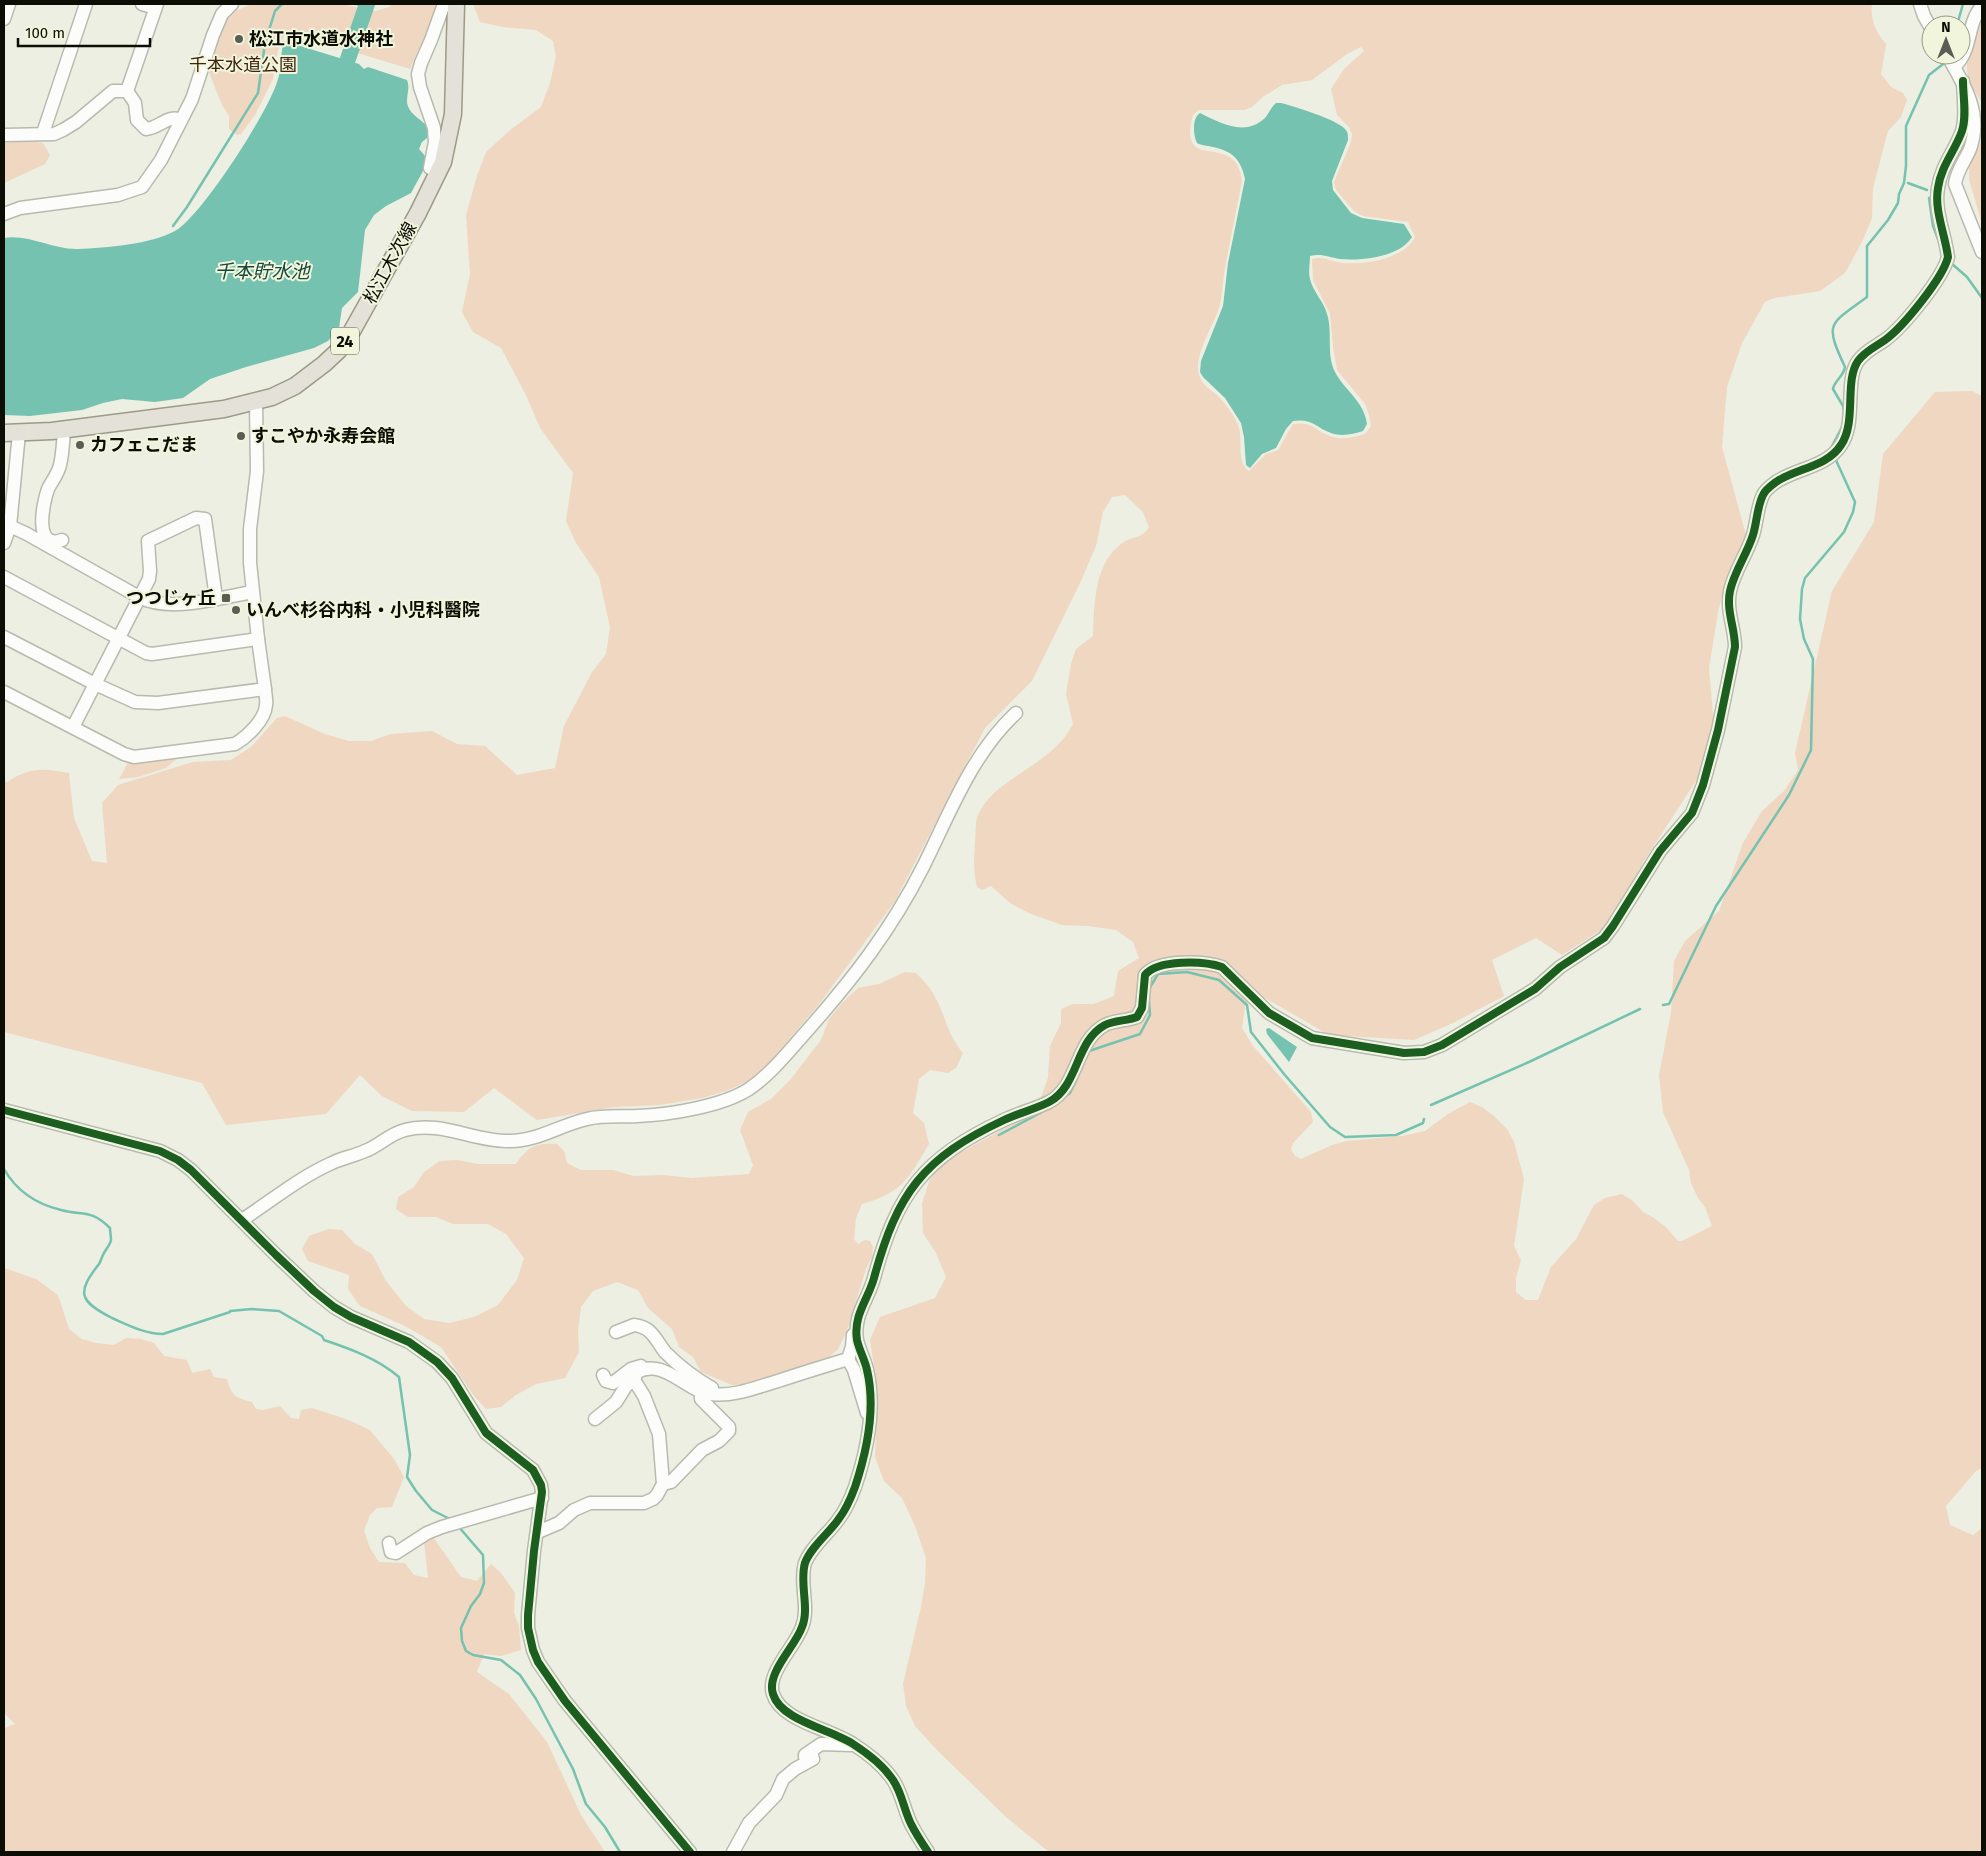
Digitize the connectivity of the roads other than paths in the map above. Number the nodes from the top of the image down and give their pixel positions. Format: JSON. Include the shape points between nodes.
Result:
{"nodes":[{"id":1,"x":9,"y":4,"type":"edge"},
{"id":2,"x":86,"y":4,"type":"edge"},
{"id":3,"x":142,"y":4,"type":"edge"},
{"id":4,"x":232,"y":4,"type":"edge"},
{"id":5,"x":444,"y":4,"type":"edge"},
{"id":6,"x":456,"y":4,"type":"edge"},
{"id":7,"x":156,"y":6,"type":"edge"},
{"id":8,"x":1982,"y":6,"type":"edge"},
{"id":9,"x":4,"y":19,"type":"edge"},
{"id":10,"x":1971,"y":25,"type":"edge"},
{"id":11,"x":1954,"y":65,"type":"edge"},
{"id":12,"x":1963,"y":81,"type":"junction"},
{"id":13,"x":127,"y":91,"type":"junction"},
{"id":14,"x":181,"y":120,"type":"junction"},
{"id":15,"x":43,"y":133,"type":"junction"},
{"id":16,"x":4,"y":134,"type":"edge"},
{"id":17,"x":430,"y":168,"type":"dead end"},
{"id":18,"x":4,"y":214,"type":"edge"},
{"id":19,"x":1982,"y":252,"type":"edge"},
{"id":20,"x":256,"y":402,"type":"junction"},
{"id":21,"x":64,"y":429,"type":"junction"},
{"id":22,"x":11,"y":433,"type":"edge"},
{"id":23,"x":10,"y":476,"type":"edge"},
{"id":24,"x":7,"y":526,"type":"edge"},
{"id":25,"x":62,"y":540,"type":"dead end"},
{"id":26,"x":4,"y":543,"type":"edge"},
{"id":27,"x":4,"y":577,"type":"edge"},
{"id":28,"x":252,"y":592,"type":"junction"},
{"id":29,"x":139,"y":598,"type":"junction"},
{"id":30,"x":216,"y":598,"type":"junction"},
{"id":31,"x":4,"y":637,"type":"edge"},
{"id":32,"x":118,"y":639,"type":"junction"},
{"id":33,"x":258,"y":639,"type":"junction"},
{"id":34,"x":95,"y":684,"type":"junction"},
{"id":35,"x":265,"y":689,"type":"junction"},
{"id":36,"x":4,"y":692,"type":"edge"},
{"id":37,"x":1016,"y":712,"type":"dead end"},
{"id":38,"x":73,"y":727,"type":"junction"},
{"id":39,"x":4,"y":1110,"type":"edge"},
{"id":40,"x":242,"y":1220,"type":"junction"},
{"id":41,"x":857,"y":1323,"type":"junction"},
{"id":42,"x":616,"y":1332,"type":"dead end"},
{"id":43,"x":848,"y":1359,"type":"junction"},
{"id":44,"x":651,"y":1368,"type":"junction"},
{"id":45,"x":603,"y":1375,"type":"dead end"},
{"id":46,"x":634,"y":1380,"type":"junction"},
{"id":47,"x":701,"y":1391,"type":"junction"},
{"id":48,"x":730,"y":1393,"type":"junction"},
{"id":49,"x":869,"y":1418,"type":"junction"},
{"id":50,"x":596,"y":1419,"type":"dead end"},
{"id":51,"x":663,"y":1484,"type":"junction"},
{"id":52,"x":542,"y":1498,"type":"junction"},
{"id":53,"x":538,"y":1532,"type":"junction"},
{"id":54,"x":389,"y":1543,"type":"dead end"},
{"id":55,"x":854,"y":1744,"type":"junction"},
{"id":56,"x":690,"y":1852,"type":"edge"},
{"id":57,"x":733,"y":1852,"type":"edge"},
{"id":58,"x":928,"y":1852,"type":"edge"}],
"edges":[{"from":1,"to":9,"type":"street"},
{"from":2,"to":15,"type":"street"},
{"from":3,"to":7,"type":"street"},
{"from":4,"to":14,"type":"street","via":[[222,14],[196,89]]},
{"from":5,"to":17,"type":"street","via":[[419,69],[420,87],[434,128]]},
{"from":6,"to":20,"type":"main road","name":"松江木次線","number":"24","via":[[454,114],[447,148],[433,184],[339,350],[295,386]]},
{"from":7,"to":13,"type":"street"},
{"from":8,"to":10,"type":"street"},
{"from":11,"to":12,"type":"street"},
{"from":12,"to":19,"type":"street","via":[[1973,107],[1974,131],[1955,184]]},
{"from":12,"to":41,"type":"street","via":[[1962,130],[1937,190],[1947,248],[1946,266],[1910,315],[1886,340],[1868,350],[1857,362],[1850,420],[1842,444],[1833,454],[1776,482],[1763,493],[1753,534],[1730,591],[1729,613],[1735,647],[1703,785],[1692,812],[1660,851],[1604,938],[1560,967],[1535,989],[1442,1045],[1424,1052],[1404,1053],[1312,1038],[1269,1013],[1222,967],[1189,963],[1154,968],[1145,975],[1142,1008],[1136,1017],[1110,1023],[1099,1030],[1084,1048],[1060,1094],[962,1142],[939,1158],[918,1180],[888,1231]]},
{"from":13,"to":14,"type":"street","via":[[135,103],[138,120],[146,129],[158,127],[169,119]]},
{"from":13,"to":15,"type":"street","via":[[113,91],[63,130],[54,134]]},
{"from":14,"to":18,"type":"street","via":[[161,160],[142,187],[118,195],[20,208]]},
{"from":15,"to":16,"type":"street"},
{"from":20,"to":21,"type":"main road","name":"松江木次線","number":"24"},
{"from":20,"to":28,"type":"street","via":[[257,471],[250,529]]},
{"from":21,"to":22,"type":"main road","name":"松江木次線","number":"24"},
{"from":21,"to":25,"type":"street","via":[[60,467],[48,491],[42,516],[46,538]]},
{"from":22,"to":23,"type":"street"},
{"from":23,"to":24,"type":"street"},
{"from":24,"to":26,"type":"street"},
{"from":24,"to":29,"type":"street"},
{"from":27,"to":32,"type":"street"},
{"from":28,"to":30,"type":"street"},
{"from":28,"to":33,"type":"street"},
{"from":29,"to":30,"type":"street","via":[[166,605]]},
{"from":29,"to":30,"type":"street","via":[[149,579],[148,541],[196,518],[205,519]]},
{"from":29,"to":32,"type":"street"},
{"from":31,"to":34,"type":"street"},
{"from":32,"to":33,"type":"street","via":[[152,654]]},
{"from":32,"to":34,"type":"street"},
{"from":33,"to":35,"type":"street"},
{"from":34,"to":35,"type":"street","via":[[146,704]]},
{"from":34,"to":38,"type":"street"},
{"from":35,"to":38,"type":"street","via":[[267,706],[263,716],[245,738],[235,744],[134,757]]},
{"from":36,"to":38,"type":"street"},
{"from":37,"to":40,"type":"street","via":[[995,734],[970,770],[910,893],[885,934],[859,970],[774,1066],[748,1089],[728,1100],[698,1107],[639,1116],[586,1119],[520,1140],[500,1141],[442,1129],[405,1129],[367,1151],[314,1172]]},
{"from":39,"to":40,"type":"street","via":[[160,1151],[191,1170]]},
{"from":40,"to":52,"type":"street","via":[[314,1292],[334,1307],[409,1342],[437,1362],[452,1378],[486,1433],[532,1470],[541,1485]]},
{"from":41,"to":43,"type":"street","via":[[853,1328]]},
{"from":41,"to":49,"type":"street","via":[[856,1339],[867,1370],[871,1396]]},
{"from":42,"to":48,"type":"street","via":[[634,1325],[650,1330],[666,1352],[699,1381]]},
{"from":43,"to":48,"type":"street"},
{"from":43,"to":49,"type":"street"},
{"from":44,"to":45,"type":"street","via":[[631,1369],[613,1383],[606,1381]]},
{"from":44,"to":46,"type":"street","via":[[637,1372]]},
{"from":44,"to":47,"type":"street","via":[[662,1369]]},
{"from":46,"to":50,"type":"street"},
{"from":46,"to":51,"type":"street","via":[[657,1427]]},
{"from":47,"to":48,"type":"street"},
{"from":47,"to":51,"type":"street","via":[[701,1399],[729,1431],[702,1450],[671,1482]]},
{"from":49,"to":55,"type":"street","via":[[864,1458],[849,1500],[839,1520],[805,1562],[804,1623],[773,1677],[771,1690],[782,1709]]},
{"from":51,"to":53,"type":"street","via":[[649,1501],[590,1503]]},
{"from":52,"to":53,"type":"street"},
{"from":52,"to":54,"type":"street","via":[[456,1522],[427,1533],[396,1553],[391,1552]]},
{"from":53,"to":56,"type":"street","via":[[528,1615],[530,1640],[538,1662],[565,1701]]},
{"from":55,"to":57,"type":"street","via":[[821,1744],[805,1755],[813,1757],[812,1760],[795,1768],[783,1780],[776,1795],[749,1823]]},
{"from":55,"to":58,"type":"street","via":[[893,1780],[911,1825]]}]}
